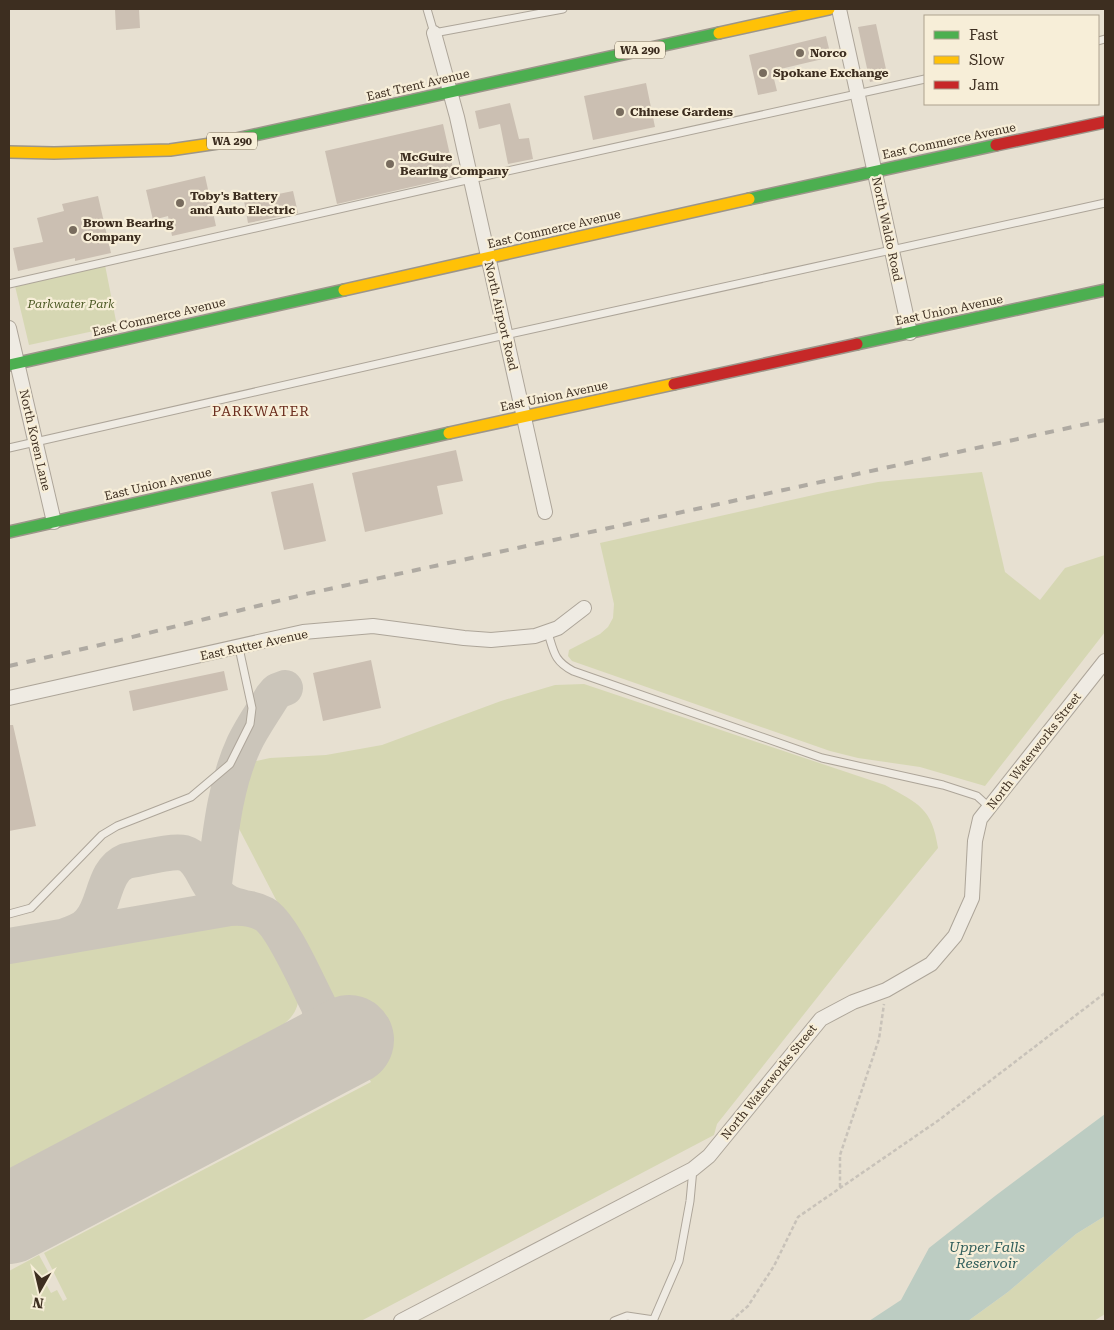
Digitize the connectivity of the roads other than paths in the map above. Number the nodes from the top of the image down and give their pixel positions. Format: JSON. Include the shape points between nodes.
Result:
{"nodes":[{"id":1,"x":427,"y":9,"type":"edge"},
{"id":2,"x":564,"y":9,"type":"edge"},
{"id":3,"x":829,"y":9,"type":"edge"},
{"id":4,"x":839,"y":9,"type":"edge"},
{"id":5,"x":434,"y":33,"type":"junction"},
{"id":6,"x":924,"y":79,"type":"edge"},
{"id":7,"x":451,"y":91,"type":"junction"},
{"id":8,"x":858,"y":94,"type":"junction"},
{"id":9,"x":1105,"y":122,"type":"edge"},
{"id":10,"x":9,"y":152,"type":"edge"},
{"id":11,"x":874,"y":171,"type":"junction"},
{"id":12,"x":470,"y":179,"type":"junction"},
{"id":13,"x":1105,"y":203,"type":"edge"},
{"id":14,"x":892,"y":250,"type":"junction"},
{"id":15,"x":488,"y":258,"type":"junction"},
{"id":16,"x":9,"y":284,"type":"edge"},
{"id":17,"x":1105,"y":290,"type":"edge"},
{"id":18,"x":9,"y":328,"type":"edge"},
{"id":19,"x":910,"y":333,"type":"junction"},
{"id":20,"x":505,"y":335,"type":"junction"},
{"id":21,"x":13,"y":364,"type":"edge"},
{"id":22,"x":524,"y":416,"type":"junction"},
{"id":23,"x":35,"y":442,"type":"junction"},
{"id":24,"x":9,"y":448,"type":"edge"},
{"id":25,"x":546,"y":512,"type":"dead end"},
{"id":26,"x":54,"y":522,"type":"junction"},
{"id":27,"x":9,"y":532,"type":"edge"},
{"id":28,"x":584,"y":608,"type":"dead end"},
{"id":29,"x":548,"y":633,"type":"junction"},
{"id":30,"x":239,"y":648,"type":"junction"},
{"id":31,"x":1105,"y":661,"type":"edge"},
{"id":32,"x":9,"y":698,"type":"edge"},
{"id":33,"x":990,"y":806,"type":"junction"},
{"id":34,"x":9,"y":914,"type":"edge"},
{"id":35,"x":693,"y":1169,"type":"junction"},
{"id":36,"x":653,"y":1320,"type":"edge"},
{"id":37,"x":401,"y":1321,"type":"edge"},
{"id":38,"x":614,"y":1321,"type":"edge"}],
"edges":[{"from":1,"to":5,"type":"lane"},
{"from":2,"to":5,"type":"lane"},
{"from":3,"to":7,"type":"street","name":"East Trent Avenue","number":"WA 290"},
{"from":4,"to":8,"type":"street","name":"North Waldo Road"},
{"from":5,"to":7,"type":"street","name":"North Airport Road"},
{"from":6,"to":8,"type":"lane"},
{"from":7,"to":10,"type":"street","name":"East Trent Avenue","number":"WA 290","via":[[239,140],[170,150],[54,154]]},
{"from":7,"to":12,"type":"street","name":"North Airport Road"},
{"from":8,"to":11,"type":"street","name":"North Waldo Road"},
{"from":8,"to":12,"type":"lane"},
{"from":9,"to":11,"type":"street","name":"East Commerce Avenue"},
{"from":11,"to":14,"type":"street","name":"North Waldo Road"},
{"from":11,"to":15,"type":"street","name":"East Commerce Avenue"},
{"from":12,"to":15,"type":"street","name":"North Airport Road"},
{"from":12,"to":16,"type":"lane"},
{"from":13,"to":14,"type":"lane"},
{"from":14,"to":19,"type":"street","name":"North Waldo Road"},
{"from":14,"to":20,"type":"lane"},
{"from":15,"to":20,"type":"street","name":"North Airport Road"},
{"from":15,"to":21,"type":"street","name":"East Commerce Avenue"},
{"from":17,"to":19,"type":"street","name":"East Union Avenue"},
{"from":18,"to":21,"type":"street","name":"North Koren Lane"},
{"from":19,"to":22,"type":"street","name":"East Union Avenue"},
{"from":20,"to":22,"type":"street","name":"North Airport Road"},
{"from":20,"to":23,"type":"lane"},
{"from":21,"to":23,"type":"street","name":"North Koren Lane"},
{"from":22,"to":25,"type":"street","name":"North Airport Road"},
{"from":22,"to":26,"type":"street","name":"East Union Avenue"},
{"from":23,"to":24,"type":"lane"},
{"from":23,"to":26,"type":"street","name":"North Koren Lane"},
{"from":26,"to":27,"type":"street","name":"East Union Avenue"},
{"from":28,"to":29,"type":"street","name":"East Rutter Avenue","via":[[569,622]]},
{"from":29,"to":30,"type":"street","name":"East Rutter Avenue","via":[[491,640],[373,626],[303,632]]},
{"from":29,"to":33,"type":"lane","via":[[555,657],[573,671],[822,758],[927,781],[977,796]]},
{"from":30,"to":32,"type":"street","name":"East Rutter Avenue"},
{"from":30,"to":34,"type":"lane","via":[[252,708],[250,724],[230,764],[191,797],[102,835],[31,908]]},
{"from":31,"to":33,"type":"street","name":"North Waterworks Street"},
{"from":33,"to":35,"type":"street","name":"North Waterworks Street","via":[[980,819],[975,841],[972,898],[955,936],[931,964],[886,990],[821,1019],[709,1156]]},
{"from":35,"to":36,"type":"lane","via":[[679,1260]]},
{"from":35,"to":37,"type":"street","name":"North Waterworks Street"},
{"from":36,"to":38,"type":"lane","via":[[626,1316]]}]}
